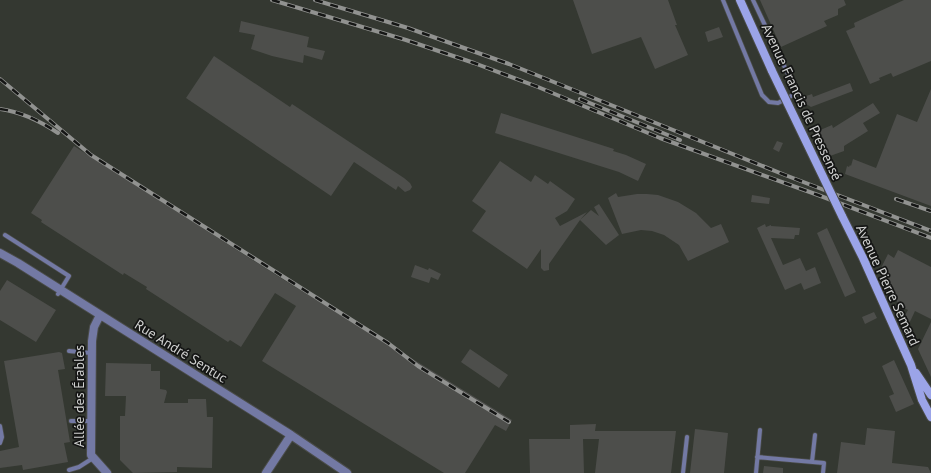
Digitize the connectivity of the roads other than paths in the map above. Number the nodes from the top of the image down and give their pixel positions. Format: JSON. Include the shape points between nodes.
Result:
{"nodes":[{"id":1,"x":724,"y":0,"type":"edge"},
{"id":2,"x":740,"y":0,"type":"edge"},
{"id":3,"x":754,"y":0,"type":"edge"},
{"id":4,"x":842,"y":216,"type":"joint"},
{"id":5,"x":5,"y":235,"type":"dead end"},
{"id":6,"x":0,"y":254,"type":"edge"},
{"id":7,"x":59,"y":292,"type":"junction"},
{"id":8,"x":100,"y":315,"type":"junction"},
{"id":9,"x":69,"y":352,"type":"dead end"},
{"id":10,"x":91,"y":352,"type":"junction"},
{"id":11,"x":911,"y":365,"type":"junction"},
{"id":12,"x":931,"y":395,"type":"edge"},
{"id":13,"x":931,"y":417,"type":"edge"},
{"id":14,"x":71,"y":421,"type":"dead end"},
{"id":15,"x":91,"y":421,"type":"junction"},
{"id":16,"x":0,"y":426,"type":"edge"},
{"id":17,"x":760,"y":430,"type":"dead end"},
{"id":18,"x":291,"y":435,"type":"junction"},
{"id":19,"x":814,"y":435,"type":"dead end"},
{"id":20,"x":687,"y":437,"type":"dead end"},
{"id":21,"x":0,"y":443,"type":"edge"},
{"id":22,"x":757,"y":457,"type":"junction"},
{"id":23,"x":94,"y":458,"type":"junction"},
{"id":24,"x":812,"y":462,"type":"junction"},
{"id":25,"x":69,"y":470,"type":"dead end"},
{"id":26,"x":107,"y":473,"type":"edge"},
{"id":27,"x":266,"y":473,"type":"edge"},
{"id":28,"x":347,"y":473,"type":"edge"},
{"id":29,"x":683,"y":473,"type":"edge"},
{"id":30,"x":756,"y":473,"type":"edge"},
{"id":31,"x":823,"y":473,"type":"edge"}],
"edges":[{"from":1,"to":3,"type":"lane","via":[[762,95],[769,102],[778,104],[797,94]]},
{"from":2,"to":4,"type":"street","name":"Avenue Francis de Pressensé","bridge":true},
{"from":4,"to":11,"type":"street","name":"Avenue Pierre Semard"},
{"from":5,"to":7,"type":"lane","via":[[69,276]]},
{"from":6,"to":7,"type":"street","name":"Rue André Sentuc","via":[[18,263]]},
{"from":7,"to":8,"type":"street","name":"Rue André Sentuc"},
{"from":8,"to":10,"type":"street","name":"Allée des Érables","via":[[94,327]]},
{"from":8,"to":18,"type":"street","name":"Rue André Sentuc"},
{"from":9,"to":10,"type":"lane"},
{"from":10,"to":15,"type":"street","name":"Allée des Érables"},
{"from":11,"to":12,"type":"street","name":"Avenue Pierre Semard"},
{"from":11,"to":13,"type":"street","name":"Avenue Pierre Semard","via":[[922,400]]},
{"from":14,"to":15,"type":"lane"},
{"from":15,"to":23,"type":"street","name":"Allée des Érables","via":[[91,455]]},
{"from":16,"to":21,"type":"lane"},
{"from":17,"to":22,"type":"lane"},
{"from":18,"to":27,"type":"street"},
{"from":18,"to":28,"type":"street","name":"Rue André Sentuc"},
{"from":19,"to":24,"type":"lane"},
{"from":20,"to":29,"type":"lane"},
{"from":22,"to":24,"type":"lane"},
{"from":22,"to":30,"type":"lane"},
{"from":23,"to":25,"type":"lane"},
{"from":23,"to":26,"type":"street","name":"Allée des Érables"},
{"from":24,"to":31,"type":"lane","via":[[824,463]]}]}
